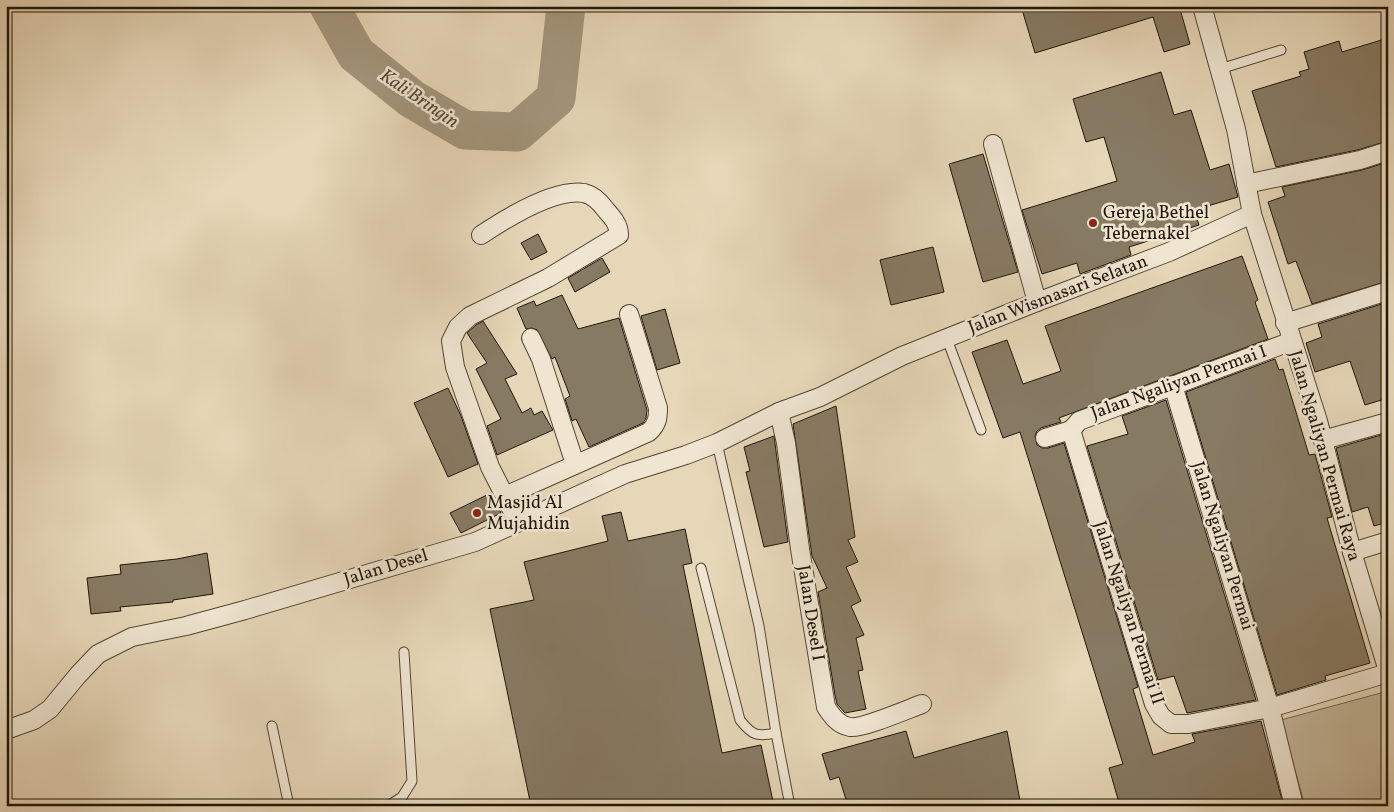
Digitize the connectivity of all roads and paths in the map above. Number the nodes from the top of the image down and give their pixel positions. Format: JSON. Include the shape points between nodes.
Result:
{"nodes":[{"id":1,"x":1202,"y":6,"type":"edge"},
{"id":2,"x":1281,"y":50,"type":"dead end"},
{"id":3,"x":1220,"y":69,"type":"junction"},
{"id":4,"x":993,"y":144,"type":"dead end"},
{"id":5,"x":1388,"y":151,"type":"edge"},
{"id":6,"x":1246,"y":184,"type":"junction"},
{"id":7,"x":1252,"y":214,"type":"junction"},
{"id":8,"x":481,"y":235,"type":"dead end"},
{"id":9,"x":1388,"y":291,"type":"edge"},
{"id":10,"x":1036,"y":302,"type":"junction"},
{"id":11,"x":629,"y":314,"type":"dead end"},
{"id":12,"x":1285,"y":323,"type":"junction"},
{"id":13,"x":531,"y":338,"type":"dead end"},
{"id":14,"x":947,"y":339,"type":"junction"},
{"id":15,"x":1292,"y":342,"type":"junction"},
{"id":16,"x":1174,"y":385,"type":"junction"},
{"id":17,"x":779,"y":412,"type":"junction"},
{"id":18,"x":1388,"y":422,"type":"edge"},
{"id":19,"x":982,"y":430,"type":"dead end"},
{"id":20,"x":1071,"y":430,"type":"junction"},
{"id":21,"x":1045,"y":438,"type":"dead end"},
{"id":22,"x":1323,"y":440,"type":"junction"},
{"id":23,"x":717,"y":443,"type":"junction"},
{"id":24,"x":575,"y":464,"type":"junction"},
{"id":25,"x":505,"y":496,"type":"junction"},
{"id":26,"x":518,"y":522,"type":"junction"},
{"id":27,"x":1388,"y":541,"type":"edge"},
{"id":28,"x":1352,"y":552,"type":"junction"},
{"id":29,"x":701,"y":568,"type":"dead end"},
{"id":30,"x":404,"y":652,"type":"dead end"},
{"id":31,"x":1388,"y":672,"type":"edge"},
{"id":32,"x":922,"y":704,"type":"dead end"},
{"id":33,"x":1270,"y":708,"type":"junction"},
{"id":34,"x":272,"y":726,"type":"dead end"},
{"id":35,"x":6,"y":730,"type":"edge"},
{"id":36,"x":776,"y":733,"type":"junction"},
{"id":37,"x":289,"y":806,"type":"edge"},
{"id":38,"x":388,"y":806,"type":"edge"},
{"id":39,"x":790,"y":806,"type":"edge"},
{"id":40,"x":1294,"y":806,"type":"edge"}],
"edges":[{"from":1,"to":3,"type":"street"},
{"from":2,"to":3,"type":"lane"},
{"from":3,"to":6,"type":"street"},
{"from":4,"to":10,"type":"street"},
{"from":5,"to":6,"type":"street"},
{"from":6,"to":7,"type":"street"},
{"from":7,"to":10,"type":"street","name":"Jalan Wismasari Selatan","via":[[1169,252]]},
{"from":7,"to":12,"type":"street","name":"Jalan Ngaliyan Permai Raya"},
{"from":8,"to":25,"type":"street","via":[[516,213],[550,198],[584,193],[596,199],[619,227],[619,235],[583,258],[470,316],[458,327],[451,341],[456,368],[490,467]]},
{"from":9,"to":12,"type":"street"},
{"from":10,"to":14,"type":"street","name":"Jalan Wismasari Selatan"},
{"from":11,"to":24,"type":"street","via":[[658,408],[658,419],[649,432]]},
{"from":12,"to":15,"type":"street","name":"Jalan Ngaliyan Permai Raya"},
{"from":13,"to":24,"type":"street","via":[[541,359]]},
{"from":14,"to":17,"type":"street","name":"Jalan Wismasari Selatan","via":[[902,356],[820,397]]},
{"from":14,"to":19,"type":"lane"},
{"from":15,"to":16,"type":"street","name":"Jalan Ngaliyan Permai I"},
{"from":15,"to":22,"type":"street","name":"Jalan Ngaliyan Permai Raya"},
{"from":16,"to":20,"type":"street","name":"Jalan Ngaliyan Permai I","via":[[1079,420]]},
{"from":16,"to":33,"type":"street","name":"Jalan Ngaliyan Permai"},
{"from":17,"to":23,"type":"street","name":"Jalan Desel"},
{"from":17,"to":32,"type":"street","name":"Jalan Desel I","via":[[826,707],[837,722],[851,727]]},
{"from":18,"to":22,"type":"street"},
{"from":20,"to":21,"type":"street","name":"Jalan Ngaliyan Permai I"},
{"from":20,"to":33,"type":"street","name":"Jalan Ngaliyan Permai II","via":[[1154,704],[1161,716],[1171,724],[1188,724]]},
{"from":22,"to":28,"type":"street","name":"Jalan Ngaliyan Permai Raya"},
{"from":23,"to":26,"type":"street","name":"Jalan Desel","via":[[626,474]]},
{"from":23,"to":36,"type":"lane","via":[[759,626]]},
{"from":24,"to":25,"type":"street"},
{"from":25,"to":26,"type":"street"},
{"from":26,"to":35,"type":"street","name":"Jalan Desel","via":[[475,542],[255,608],[132,637],[98,654],[50,709],[34,720]]},
{"from":27,"to":28,"type":"street"},
{"from":28,"to":31,"type":"street","name":"Jalan Ngaliyan Permai Raya"},
{"from":29,"to":36,"type":"lane","via":[[740,720],[749,732],[761,736]]},
{"from":30,"to":38,"type":"lane","via":[[412,781],[402,797]]},
{"from":31,"to":33,"type":"street","name":"Jalan Ngaliyan Permai II"},
{"from":33,"to":40,"type":"street"},
{"from":34,"to":37,"type":"lane"},
{"from":36,"to":39,"type":"lane"}]}
